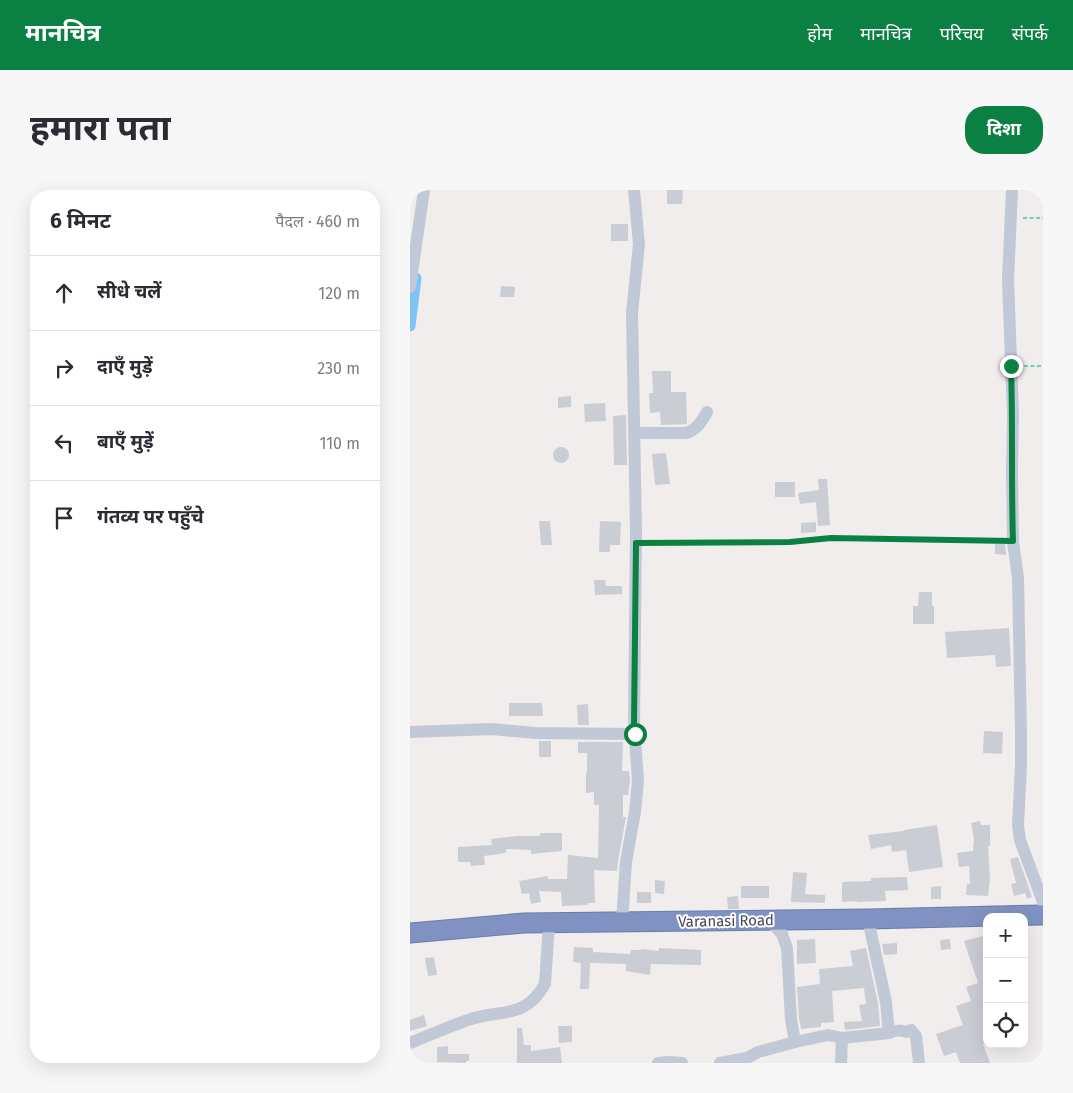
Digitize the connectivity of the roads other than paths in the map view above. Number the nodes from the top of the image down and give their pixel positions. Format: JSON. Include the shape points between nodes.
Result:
{"nodes":[{"id":1,"x":424,"y":190,"type":"edge"},
{"id":2,"x":634,"y":190,"type":"edge"},
{"id":3,"x":1012,"y":190,"type":"edge"},
{"id":4,"x":410,"y":288,"type":"edge"},
{"id":5,"x":707,"y":412,"type":"dead end"},
{"id":6,"x":634,"y":433,"type":"junction"},
{"id":7,"x":410,"y":732,"type":"edge"},
{"id":8,"x":635,"y":734,"type":"junction"},
{"id":9,"x":1043,"y":902,"type":"edge"},
{"id":10,"x":1043,"y":915,"type":"edge"},
{"id":11,"x":868,"y":919,"type":"junction"},
{"id":12,"x":770,"y":920,"type":"junction"},
{"id":13,"x":622,"y":922,"type":"junction"},
{"id":14,"x":549,"y":923,"type":"junction"},
{"id":15,"x":410,"y":934,"type":"edge"},
{"id":16,"x":889,"y":1033,"type":"junction"},
{"id":17,"x":842,"y":1038,"type":"junction"},
{"id":18,"x":795,"y":1042,"type":"junction"},
{"id":19,"x":410,"y":1044,"type":"edge"},
{"id":20,"x":658,"y":1063,"type":"edge"},
{"id":21,"x":682,"y":1063,"type":"edge"},
{"id":22,"x":720,"y":1063,"type":"edge"},
{"id":23,"x":842,"y":1063,"type":"edge"},
{"id":24,"x":919,"y":1063,"type":"edge"}],
"edges":[{"from":1,"to":4,"type":"street"},
{"from":2,"to":6,"type":"street","via":[[639,244],[632,313]]},
{"from":3,"to":9,"type":"street","via":[[1008,279],[1021,734],[1018,832]]},
{"from":5,"to":6,"type":"street","via":[[697,427],[686,434]]},
{"from":6,"to":8,"type":"street"},
{"from":7,"to":8,"type":"street","via":[[492,729]]},
{"from":8,"to":13,"type":"street","via":[[637,797],[626,862]]},
{"from":10,"to":11,"type":"highway","name":"Varanasi Road"},
{"from":11,"to":12,"type":"highway","name":"Varanasi Road"},
{"from":11,"to":16,"type":"street","via":[[886,1002]]},
{"from":12,"to":13,"type":"highway","name":"Varanasi Road"},
{"from":12,"to":18,"type":"street","via":[[782,934],[787,948]]},
{"from":13,"to":14,"type":"highway","name":"Varanasi Road"},
{"from":14,"to":15,"type":"highway","name":"Varanasi Road"},
{"from":14,"to":19,"type":"street","via":[[545,984],[534,999],[514,1012],[473,1018]]},
{"from":16,"to":17,"type":"street"},
{"from":16,"to":24,"type":"street","via":[[901,1030],[914,1032]]},
{"from":17,"to":18,"type":"street","via":[[828,1035]]},
{"from":17,"to":23,"type":"street"},
{"from":18,"to":22,"type":"street"},
{"from":20,"to":21,"type":"street"}]}
